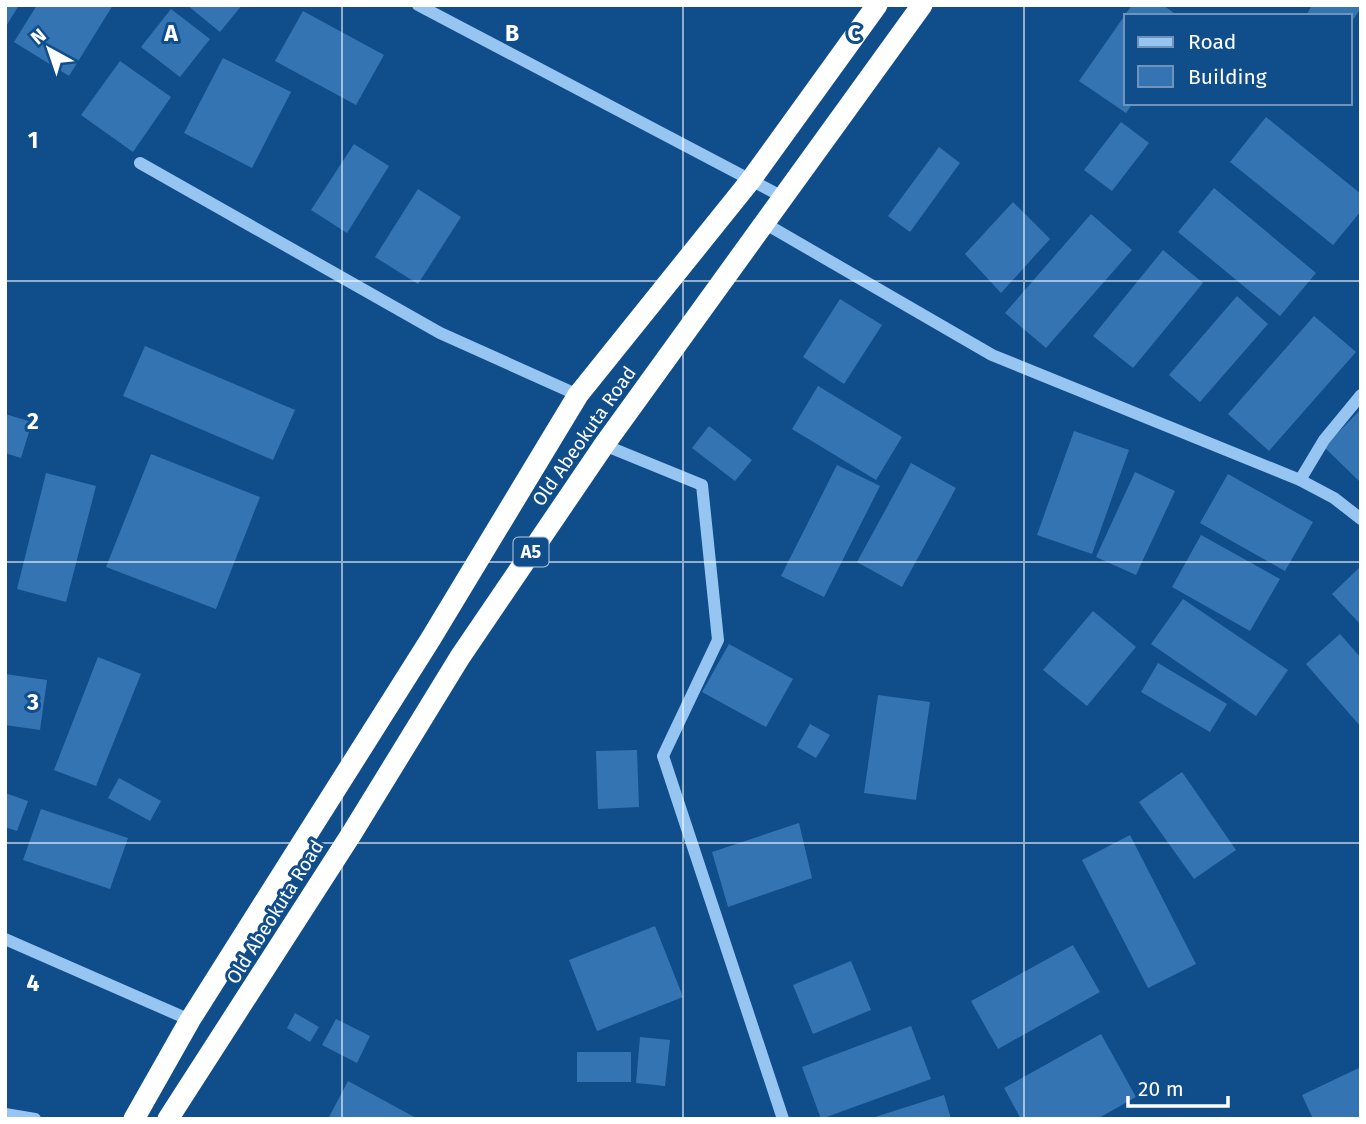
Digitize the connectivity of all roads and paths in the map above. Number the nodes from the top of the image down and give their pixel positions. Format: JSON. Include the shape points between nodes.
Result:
{"nodes":[{"id":1,"x":418,"y":5,"type":"edge"},
{"id":2,"x":877,"y":5,"type":"edge"},
{"id":3,"x":922,"y":5,"type":"edge"},
{"id":4,"x":140,"y":163,"type":"dead end"},
{"id":5,"x":750,"y":181,"type":"junction"},
{"id":6,"x":783,"y":197,"type":"junction"},
{"id":7,"x":764,"y":223,"type":"junction"},
{"id":8,"x":578,"y":395,"type":"junction"},
{"id":9,"x":1361,"y":395,"type":"edge"},
{"id":10,"x":604,"y":445,"type":"junction"},
{"id":11,"x":1300,"y":480,"type":"junction"},
{"id":12,"x":1361,"y":519,"type":"edge"},
{"id":13,"x":5,"y":939,"type":"edge"},
{"id":14,"x":190,"y":1020,"type":"junction"},
{"id":15,"x":5,"y":1114,"type":"edge"},
{"id":16,"x":171,"y":1117,"type":"edge"},
{"id":17,"x":35,"y":1119,"type":"edge"},
{"id":18,"x":134,"y":1119,"type":"edge"},
{"id":19,"x":783,"y":1119,"type":"edge"}],
"edges":[{"from":1,"to":5,"type":"street"},
{"from":2,"to":5,"type":"highway","name":"Old Abeokuta Road","number":"A5"},
{"from":3,"to":6,"type":"highway","name":"Old Abeokuta Road","number":"A5"},
{"from":4,"to":8,"type":"street","via":[[440,333]]},
{"from":5,"to":6,"type":"street"},
{"from":5,"to":8,"type":"highway","name":"Old Abeokuta Road","number":"A5"},
{"from":6,"to":7,"type":"highway","name":"Old Abeokuta Road","number":"A5"},
{"from":7,"to":10,"type":"highway","name":"Old Abeokuta Road","number":"A5"},
{"from":7,"to":11,"type":"street","via":[[992,355]]},
{"from":8,"to":14,"type":"highway","name":"Old Abeokuta Road","number":"A5"},
{"from":9,"to":11,"type":"street","via":[[1324,440]]},
{"from":10,"to":16,"type":"highway","name":"Old Abeokuta Road","number":"A5","via":[[460,657]]},
{"from":10,"to":19,"type":"street","via":[[702,485],[718,640],[663,756]]},
{"from":11,"to":12,"type":"street"},
{"from":13,"to":14,"type":"street"},
{"from":14,"to":18,"type":"highway","name":"Old Abeokuta Road","number":"A5"},
{"from":15,"to":17,"type":"street"}]}
